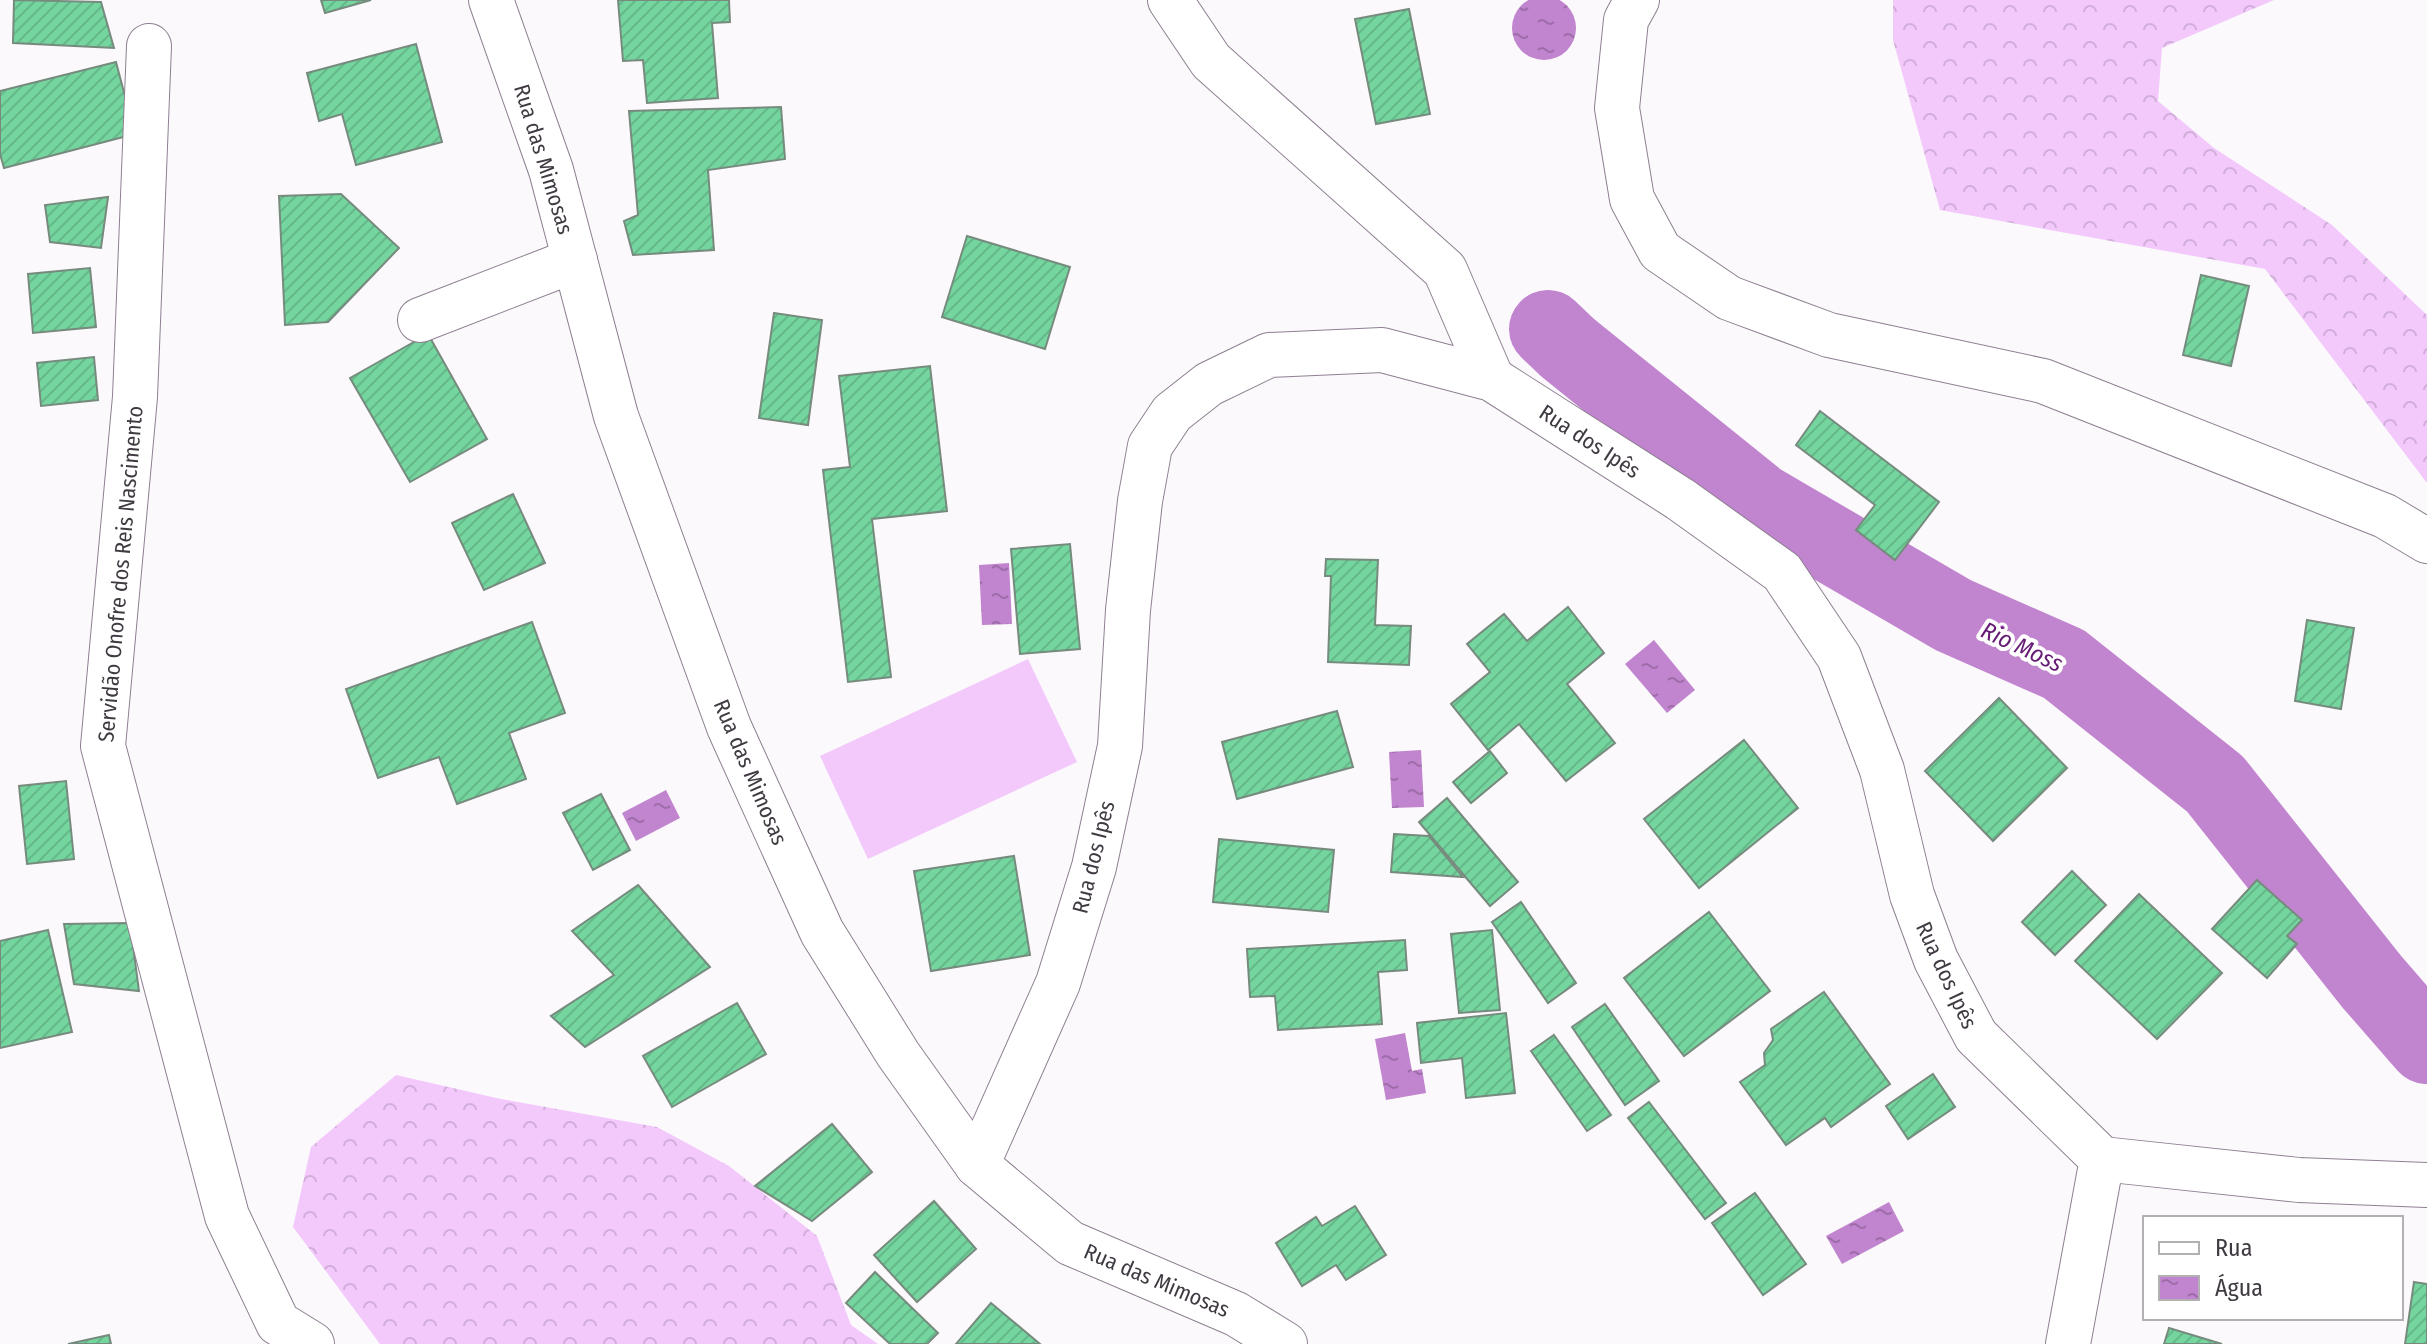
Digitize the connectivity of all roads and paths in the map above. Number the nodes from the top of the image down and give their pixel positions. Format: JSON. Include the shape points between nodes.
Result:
{"nodes":[{"id":1,"x":491,"y":0,"type":"edge"},
{"id":2,"x":1170,"y":0,"type":"edge"},
{"id":3,"x":1637,"y":0,"type":"edge"},
{"id":4,"x":149,"y":46,"type":"dead end"},
{"id":5,"x":575,"y":260,"type":"junction"},
{"id":6,"x":420,"y":320,"type":"dead end"},
{"id":7,"x":1492,"y":379,"type":"junction"},
{"id":8,"x":2427,"y":541,"type":"edge"},
{"id":9,"x":2102,"y":1159,"type":"junction"},
{"id":10,"x":977,"y":1165,"type":"junction"},
{"id":11,"x":2427,"y":1185,"type":"edge"},
{"id":12,"x":312,"y":1344,"type":"edge"},
{"id":13,"x":1285,"y":1344,"type":"edge"},
{"id":14,"x":2068,"y":1344,"type":"edge"}],
"edges":[{"from":1,"to":5,"type":"street","name":"Rua das Mimosas","via":[[551,170]]},
{"from":2,"to":7,"type":"street","via":[[1211,61],[1445,270]]},
{"from":3,"to":8,"type":"street","via":[[1626,20],[1617,108],[1632,199],[1660,251],[1729,298],[1829,335],[2043,381],[2385,516]]},
{"from":4,"to":12,"type":"street","name":"Servidão Onofre dos Reis Nascimento","via":[[135,397],[103,746],[227,1216],[278,1323]]},
{"from":5,"to":6,"type":"street"},
{"from":5,"to":10,"type":"street","name":"Rua das Mimosas","via":[[616,416],[729,727],[822,932],[898,1054]]},
{"from":7,"to":9,"type":"street","name":"Rua dos Ipês","via":[[1680,499],[1782,572],[1839,657],[1882,770],[1912,895],[1936,960],[1976,1036]]},
{"from":7,"to":10,"type":"street","name":"Rua dos Ipês","via":[[1382,350],[1269,355],[1209,384],[1172,413],[1150,446],[1128,610],[1120,746],[1094,867],[1058,983]]},
{"from":9,"to":11,"type":"street","via":[[2299,1180]]},
{"from":9,"to":14,"type":"street"},
{"from":10,"to":13,"type":"street","name":"Rua das Mimosas","via":[[1070,1243],[1236,1314]]}]}
